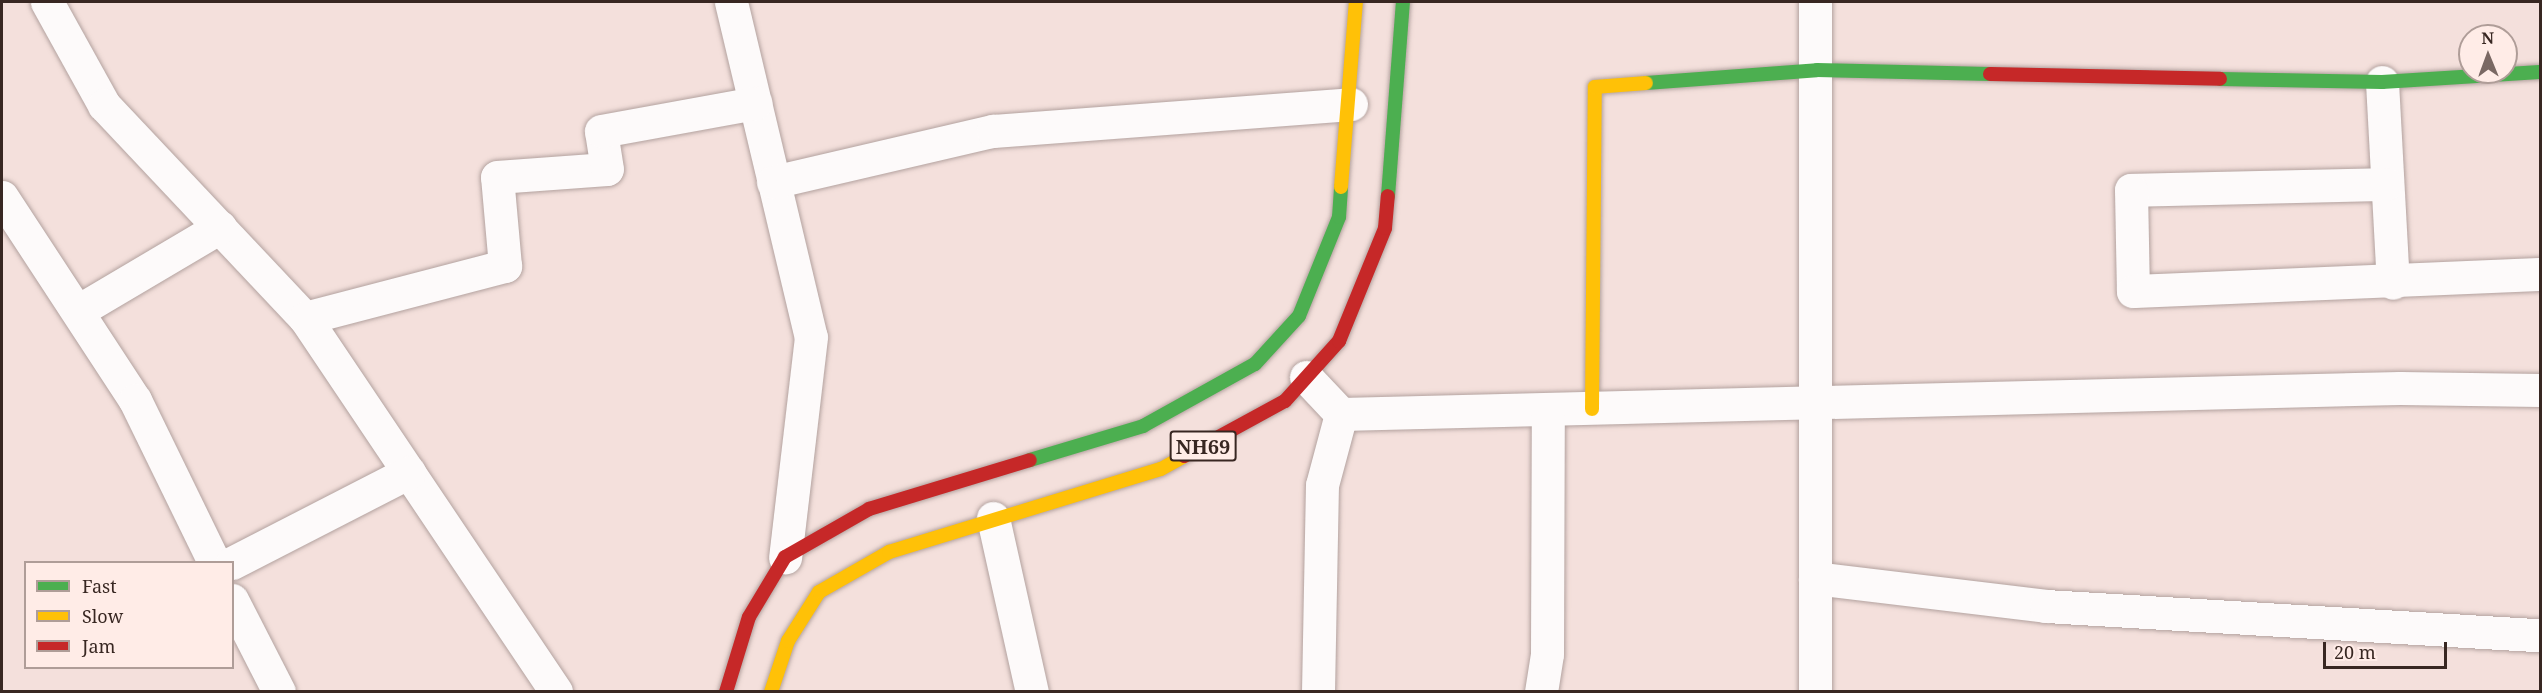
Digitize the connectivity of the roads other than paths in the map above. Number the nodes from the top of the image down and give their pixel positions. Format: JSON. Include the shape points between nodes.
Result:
{"nodes":[{"id":1,"x":47,"y":2,"type":"edge"},
{"id":2,"x":731,"y":2,"type":"edge"},
{"id":3,"x":1356,"y":2,"type":"edge"},
{"id":4,"x":1403,"y":2,"type":"edge"},
{"id":5,"x":1815,"y":2,"type":"edge"},
{"id":6,"x":1817,"y":69,"type":"junction"},
{"id":7,"x":2541,"y":72,"type":"edge"},
{"id":8,"x":2382,"y":82,"type":"junction"},
{"id":9,"x":755,"y":103,"type":"junction"},
{"id":10,"x":1351,"y":104,"type":"junction"},
{"id":11,"x":774,"y":182,"type":"junction"},
{"id":12,"x":2386,"y":184,"type":"junction"},
{"id":13,"x":2,"y":197,"type":"edge"},
{"id":14,"x":220,"y":227,"type":"junction"},
{"id":15,"x":2541,"y":274,"type":"edge"},
{"id":16,"x":2393,"y":283,"type":"junction"},
{"id":17,"x":78,"y":311,"type":"junction"},
{"id":18,"x":305,"y":318,"type":"junction"},
{"id":19,"x":1306,"y":377,"type":"junction"},
{"id":20,"x":2541,"y":390,"type":"edge"},
{"id":21,"x":1815,"y":405,"type":"junction"},
{"id":22,"x":1592,"y":409,"type":"junction"},
{"id":23,"x":1548,"y":410,"type":"junction"},
{"id":24,"x":1341,"y":414,"type":"junction"},
{"id":25,"x":409,"y":472,"type":"junction"},
{"id":26,"x":993,"y":518,"type":"junction"},
{"id":27,"x":785,"y":557,"type":"junction"},
{"id":28,"x":214,"y":561,"type":"edge"},
{"id":29,"x":234,"y":562,"type":"edge"},
{"id":30,"x":1815,"y":578,"type":"junction"},
{"id":31,"x":234,"y":604,"type":"edge"},
{"id":32,"x":2541,"y":635,"type":"edge"},
{"id":33,"x":279,"y":692,"type":"edge"},
{"id":34,"x":556,"y":692,"type":"edge"},
{"id":35,"x":726,"y":692,"type":"edge"},
{"id":36,"x":771,"y":692,"type":"edge"},
{"id":37,"x":1032,"y":692,"type":"edge"},
{"id":38,"x":1318,"y":692,"type":"edge"},
{"id":39,"x":1541,"y":692,"type":"edge"},
{"id":40,"x":1815,"y":692,"type":"edge"}],
"edges":[{"from":1,"to":14,"type":"street","via":[[104,105]]},
{"from":2,"to":9,"type":"street"},
{"from":3,"to":10,"type":"main road","number":"NH69"},
{"from":4,"to":19,"type":"main road","number":"NH69","via":[[1385,228],[1339,341]]},
{"from":5,"to":6,"type":"street"},
{"from":6,"to":8,"type":"main road"},
{"from":6,"to":21,"type":"street"},
{"from":6,"to":22,"type":"main road","via":[[1595,87]]},
{"from":7,"to":8,"type":"main road"},
{"from":8,"to":12,"type":"street"},
{"from":9,"to":11,"type":"street"},
{"from":9,"to":18,"type":"street","via":[[601,131],[607,169],[497,177],[505,266]]},
{"from":10,"to":11,"type":"street","via":[[993,131]]},
{"from":10,"to":27,"type":"main road","number":"NH69","via":[[1339,217],[1299,316],[1255,364],[1143,426],[869,509]]},
{"from":11,"to":27,"type":"street","via":[[811,337]]},
{"from":12,"to":16,"type":"street"},
{"from":12,"to":16,"type":"street","via":[[2131,190],[2133,291]]},
{"from":13,"to":17,"type":"street"},
{"from":14,"to":17,"type":"street"},
{"from":14,"to":18,"type":"street"},
{"from":15,"to":16,"type":"street"},
{"from":17,"to":28,"type":"street","via":[[135,400]]},
{"from":18,"to":25,"type":"street"},
{"from":19,"to":24,"type":"street"},
{"from":19,"to":26,"type":"main road","number":"NH69","via":[[1285,401],[1161,469]]},
{"from":20,"to":21,"type":"street","via":[[2400,388]]},
{"from":21,"to":22,"type":"street"},
{"from":21,"to":30,"type":"street"},
{"from":22,"to":23,"type":"street"},
{"from":23,"to":24,"type":"street"},
{"from":23,"to":39,"type":"street","via":[[1547,654]]},
{"from":24,"to":38,"type":"street","via":[[1322,485]]},
{"from":25,"to":29,"type":"street"},
{"from":25,"to":34,"type":"street"},
{"from":26,"to":36,"type":"main road","number":"NH69","via":[[889,552],[819,592],[788,641]]},
{"from":26,"to":37,"type":"street"},
{"from":27,"to":35,"type":"main road","number":"NH69","via":[[749,617]]},
{"from":30,"to":32,"type":"street","via":[[2046,606]]},
{"from":30,"to":40,"type":"street"},
{"from":31,"to":33,"type":"street"}]}
